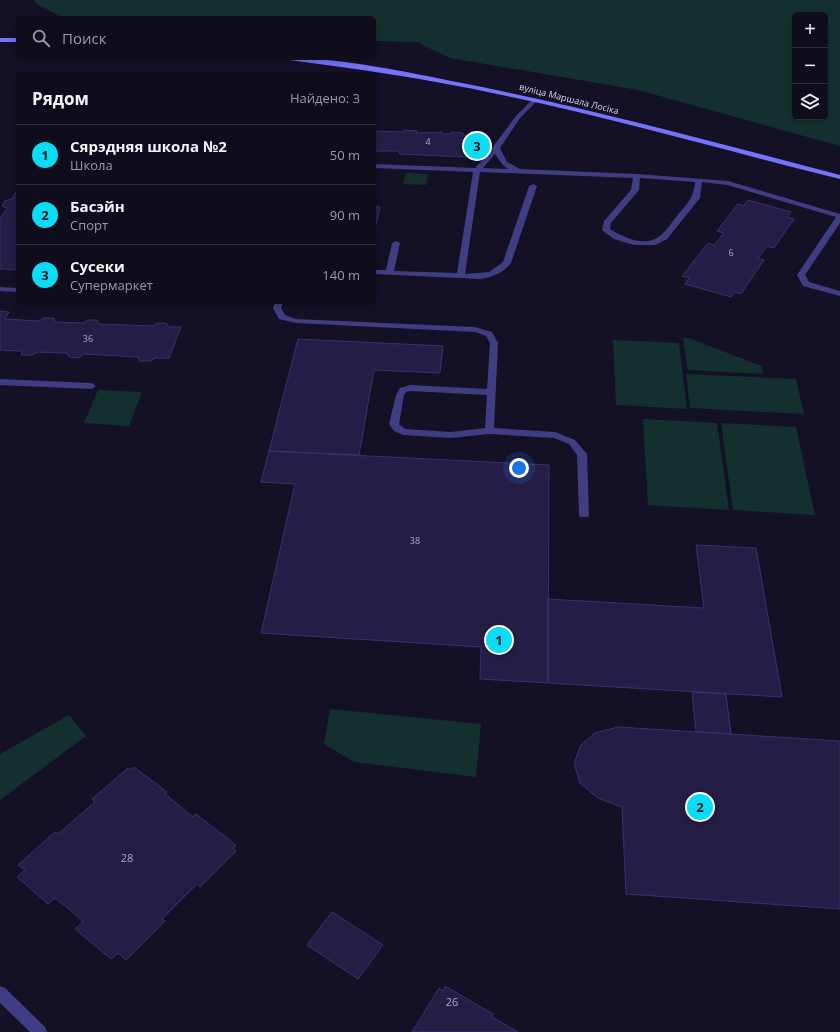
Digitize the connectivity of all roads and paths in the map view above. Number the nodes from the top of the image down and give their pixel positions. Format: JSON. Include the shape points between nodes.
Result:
{"nodes":[{"id":1,"x":0,"y":40,"type":"edge"},
{"id":2,"x":16,"y":40,"type":"edge"},
{"id":3,"x":310,"y":60,"type":"edge"},
{"id":4,"x":536,"y":99,"type":"junction"},
{"id":5,"x":497,"y":150,"type":"junction"},
{"id":6,"x":376,"y":166,"type":"edge"},
{"id":7,"x":477,"y":170,"type":"junction"},
{"id":8,"x":521,"y":172,"type":"junction"},
{"id":9,"x":637,"y":176,"type":"junction"},
{"id":10,"x":840,"y":177,"type":"edge"},
{"id":11,"x":699,"y":180,"type":"junction"},
{"id":12,"x":533,"y":186,"type":"dead end"},
{"id":13,"x":840,"y":216,"type":"edge"},
{"id":14,"x":396,"y":243,"type":"dead end"},
{"id":15,"x":376,"y":272,"type":"edge"},
{"id":16,"x":389,"y":273,"type":"junction"},
{"id":17,"x":461,"y":276,"type":"junction"},
{"id":18,"x":0,"y":289,"type":"edge"},
{"id":19,"x":16,"y":290,"type":"edge"},
{"id":20,"x":840,"y":294,"type":"edge"},
{"id":21,"x":278,"y":304,"type":"edge"},
{"id":22,"x":0,"y":382,"type":"edge"},
{"id":23,"x":92,"y":386,"type":"dead end"},
{"id":24,"x":492,"y":392,"type":"junction"},
{"id":25,"x":488,"y":431,"type":"junction"},
{"id":26,"x":584,"y":515,"type":"dead end"},
{"id":27,"x":0,"y":993,"type":"edge"},
{"id":28,"x":40,"y":1032,"type":"edge"}],
"edges":[{"from":1,"to":2,"type":"main road"},
{"from":3,"to":4,"type":"main road","name":"вуліца Маршала Лосіка","via":[[350,64]]},
{"from":4,"to":5,"type":"lane","via":[[518,116]]},
{"from":4,"to":10,"type":"main road","name":"вуліца Маршала Лосіка"},
{"from":5,"to":7,"type":"lane"},
{"from":5,"to":8,"type":"lane","via":[[500,160]]},
{"from":6,"to":7,"type":"lane"},
{"from":7,"to":8,"type":"lane"},
{"from":7,"to":17,"type":"lane"},
{"from":8,"to":9,"type":"lane"},
{"from":9,"to":11,"type":"lane"},
{"from":9,"to":11,"type":"lane","via":[[635,190],[607,223],[606,230],[617,237],[637,243],[652,243],[664,237],[697,196]]},
{"from":11,"to":13,"type":"lane","via":[[728,183]]},
{"from":12,"to":17,"type":"lane","via":[[507,263],[502,270],[490,275]]},
{"from":13,"to":20,"type":"lane","via":[[801,275],[806,284]]},
{"from":14,"to":16,"type":"lane"},
{"from":15,"to":16,"type":"lane"},
{"from":16,"to":17,"type":"lane"},
{"from":18,"to":19,"type":"lane"},
{"from":21,"to":24,"type":"lane","via":[[277,308],[282,317],[296,321],[475,330],[489,334],[494,343]]},
{"from":22,"to":23,"type":"lane"},
{"from":24,"to":25,"type":"lane"},
{"from":24,"to":25,"type":"lane","via":[[410,388],[403,390],[394,424],[403,432],[451,435]]},
{"from":25,"to":26,"type":"lane","via":[[555,435],[572,442],[582,454]]},
{"from":27,"to":28,"type":"lane"}]}
